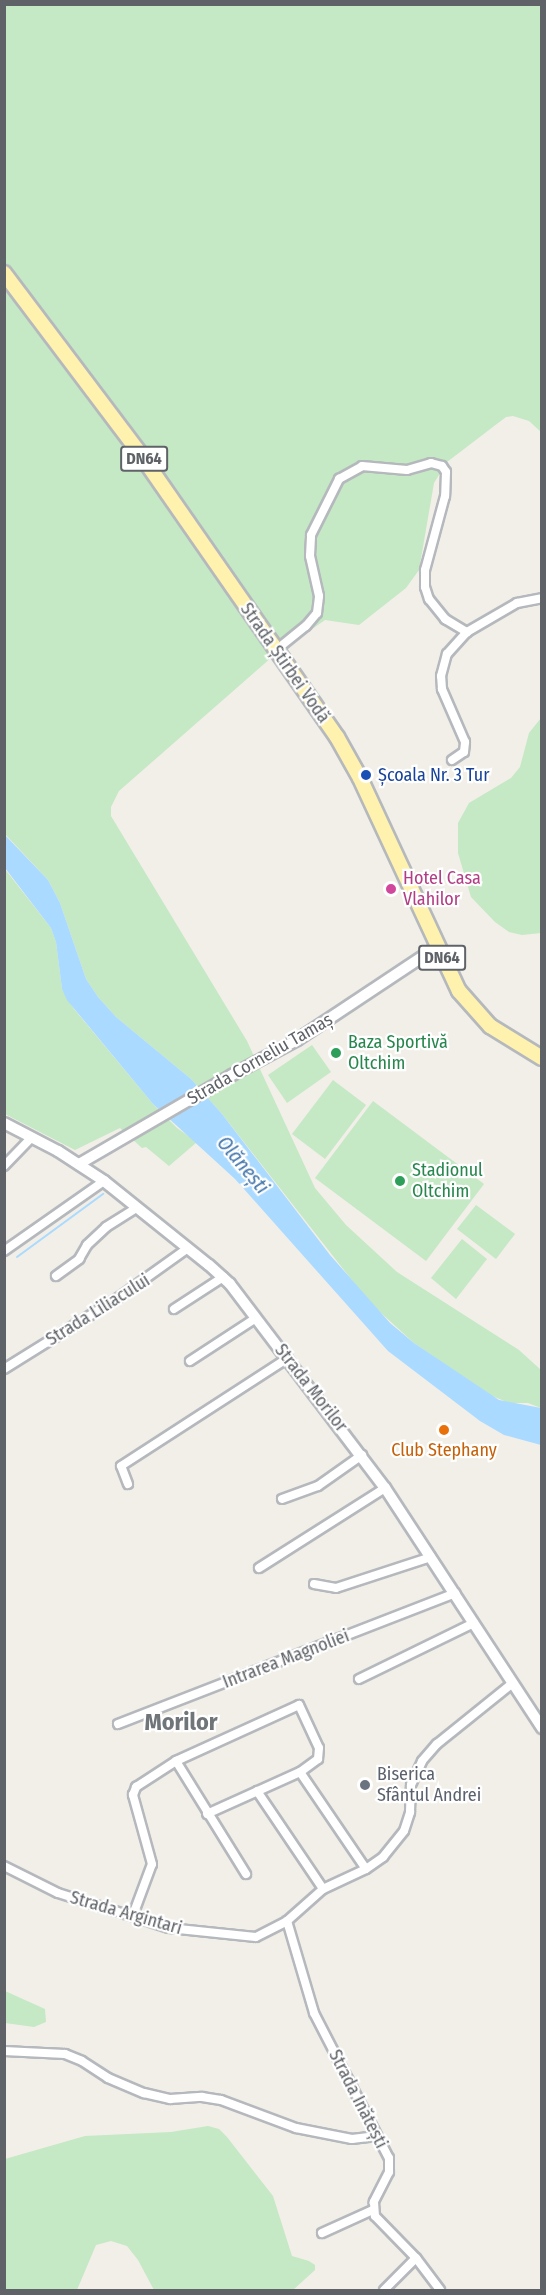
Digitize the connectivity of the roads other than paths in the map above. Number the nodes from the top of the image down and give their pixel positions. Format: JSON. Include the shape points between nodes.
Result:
{"nodes":[{"id":1,"x":4,"y":273,"type":"edge"},
{"id":2,"x":542,"y":598,"type":"edge"},
{"id":3,"x":467,"y":632,"type":"junction"},
{"id":4,"x":276,"y":650,"type":"junction"},
{"id":5,"x":452,"y":760,"type":"dead end"},
{"id":6,"x":437,"y":947,"type":"junction"},
{"id":7,"x":542,"y":1058,"type":"edge"},
{"id":8,"x":6,"y":1125,"type":"edge"},
{"id":9,"x":32,"y":1137,"type":"junction"},
{"id":10,"x":79,"y":1164,"type":"junction"},
{"id":11,"x":4,"y":1166,"type":"edge"},
{"id":12,"x":104,"y":1181,"type":"junction"},
{"id":13,"x":137,"y":1208,"type":"junction"},
{"id":14,"x":188,"y":1248,"type":"junction"},
{"id":15,"x":4,"y":1251,"type":"edge"},
{"id":16,"x":56,"y":1276,"type":"dead end"},
{"id":17,"x":223,"y":1276,"type":"junction"},
{"id":18,"x":174,"y":1309,"type":"dead end"},
{"id":19,"x":256,"y":1318,"type":"junction"},
{"id":20,"x":288,"y":1358,"type":"junction"},
{"id":21,"x":190,"y":1361,"type":"dead end"},
{"id":22,"x":4,"y":1369,"type":"edge"},
{"id":23,"x":362,"y":1455,"type":"junction"},
{"id":24,"x":128,"y":1484,"type":"dead end"},
{"id":25,"x":385,"y":1488,"type":"junction"},
{"id":26,"x":282,"y":1499,"type":"dead end"},
{"id":27,"x":431,"y":1557,"type":"junction"},
{"id":28,"x":259,"y":1568,"type":"dead end"},
{"id":29,"x":314,"y":1584,"type":"dead end"},
{"id":30,"x":455,"y":1593,"type":"junction"},
{"id":31,"x":474,"y":1623,"type":"junction"},
{"id":32,"x":359,"y":1678,"type":"dead end"},
{"id":33,"x":513,"y":1683,"type":"junction"},
{"id":34,"x":118,"y":1724,"type":"dead end"},
{"id":35,"x":542,"y":1728,"type":"edge"},
{"id":36,"x":176,"y":1761,"type":"junction"},
{"id":37,"x":300,"y":1772,"type":"junction"},
{"id":38,"x":257,"y":1791,"type":"junction"},
{"id":39,"x":207,"y":1814,"type":"junction"},
{"id":40,"x":4,"y":1866,"type":"edge"},
{"id":41,"x":366,"y":1869,"type":"junction"},
{"id":42,"x":246,"y":1874,"type":"dead end"},
{"id":43,"x":323,"y":1889,"type":"junction"},
{"id":44,"x":133,"y":1915,"type":"junction"},
{"id":45,"x":286,"y":1921,"type":"junction"},
{"id":46,"x":4,"y":2051,"type":"edge"},
{"id":47,"x":377,"y":2136,"type":"junction"},
{"id":48,"x":373,"y":2210,"type":"junction"},
{"id":49,"x":322,"y":2233,"type":"dead end"},
{"id":50,"x":416,"y":2258,"type":"junction"},
{"id":51,"x":384,"y":2290,"type":"edge"},
{"id":52,"x":440,"y":2290,"type":"edge"}],
"edges":[{"from":1,"to":4,"type":"main road","name":"Strada Știrbei Vodă","number":"DN64","via":[[141,455]]},
{"from":2,"to":3,"type":"street","via":[[517,603]]},
{"from":3,"to":4,"type":"street","via":[[435,609],[425,587],[429,552],[445,496],[446,472],[442,466],[431,463],[407,470],[362,466],[339,479],[310,535],[310,556],[319,596],[317,613]]},
{"from":3,"to":5,"type":"street","via":[[447,654],[441,676],[442,689],[465,742],[464,752]]},
{"from":4,"to":6,"type":"main road","name":"Strada Știrbei Vodă","number":"DN64","via":[[347,754]]},
{"from":6,"to":7,"type":"main road","name":"Strada Știrbei Vodă","number":"DN64","via":[[459,991],[478,1016]]},
{"from":6,"to":10,"type":"street","name":"Strada Corneliu Tamaș","via":[[297,1040]]},
{"from":8,"to":9,"type":"street","name":"Strada Morilor"},
{"from":9,"to":10,"type":"street","name":"Strada Morilor"},
{"from":9,"to":11,"type":"street"},
{"from":10,"to":12,"type":"street","name":"Strada Morilor"},
{"from":12,"to":13,"type":"street","name":"Strada Morilor"},
{"from":12,"to":15,"type":"street"},
{"from":13,"to":14,"type":"street","name":"Strada Morilor"},
{"from":13,"to":16,"type":"street","via":[[106,1227],[79,1259]]},
{"from":14,"to":17,"type":"street","name":"Strada Morilor"},
{"from":14,"to":22,"type":"street","name":"Strada Liliacului"},
{"from":17,"to":18,"type":"street"},
{"from":17,"to":19,"type":"street","name":"Strada Morilor"},
{"from":19,"to":20,"type":"street","name":"Strada Morilor"},
{"from":19,"to":21,"type":"street"},
{"from":20,"to":23,"type":"street","name":"Strada Morilor"},
{"from":20,"to":24,"type":"street","via":[[121,1467]]},
{"from":23,"to":25,"type":"street","name":"Strada Morilor"},
{"from":23,"to":26,"type":"street","via":[[318,1485]]},
{"from":25,"to":27,"type":"street","name":"Strada Morilor"},
{"from":25,"to":28,"type":"street"},
{"from":27,"to":29,"type":"street","via":[[336,1588]]},
{"from":27,"to":30,"type":"street","name":"Strada Morilor"},
{"from":30,"to":31,"type":"street","name":"Strada Morilor"},
{"from":30,"to":34,"type":"street","name":"Intrarea Magnoliei"},
{"from":31,"to":32,"type":"street"},
{"from":31,"to":33,"type":"street","name":"Strada Morilor"},
{"from":33,"to":35,"type":"street","name":"Strada Morilor"},
{"from":33,"to":41,"type":"street","name":"Strada Argintari","via":[[437,1744],[422,1761],[411,1785],[410,1812],[404,1831],[383,1857]]},
{"from":36,"to":37,"type":"street","via":[[299,1705],[320,1756]]},
{"from":36,"to":39,"type":"street"},
{"from":36,"to":44,"type":"street","via":[[145,1779],[133,1795],[152,1864]]},
{"from":37,"to":38,"type":"street"},
{"from":37,"to":41,"type":"street"},
{"from":38,"to":39,"type":"street"},
{"from":38,"to":43,"type":"street"},
{"from":39,"to":42,"type":"street"},
{"from":40,"to":44,"type":"street","name":"Strada Argintari","via":[[58,1893]]},
{"from":41,"to":43,"type":"street","name":"Strada Argintari"},
{"from":43,"to":45,"type":"street","name":"Strada Argintari"},
{"from":44,"to":45,"type":"street","name":"Strada Argintari","via":[[169,1928],[242,1937],[256,1937]]},
{"from":45,"to":47,"type":"street","name":"Strada Inătești","via":[[314,2013]]},
{"from":46,"to":47,"type":"street","via":[[64,2054],[108,2079],[144,2093],[221,2100],[296,2128],[352,2139]]},
{"from":47,"to":48,"type":"street","name":"Strada Inătești","via":[[390,2166]]},
{"from":48,"to":49,"type":"street"},
{"from":48,"to":50,"type":"street"},
{"from":50,"to":51,"type":"street"},
{"from":50,"to":52,"type":"street"}]}
